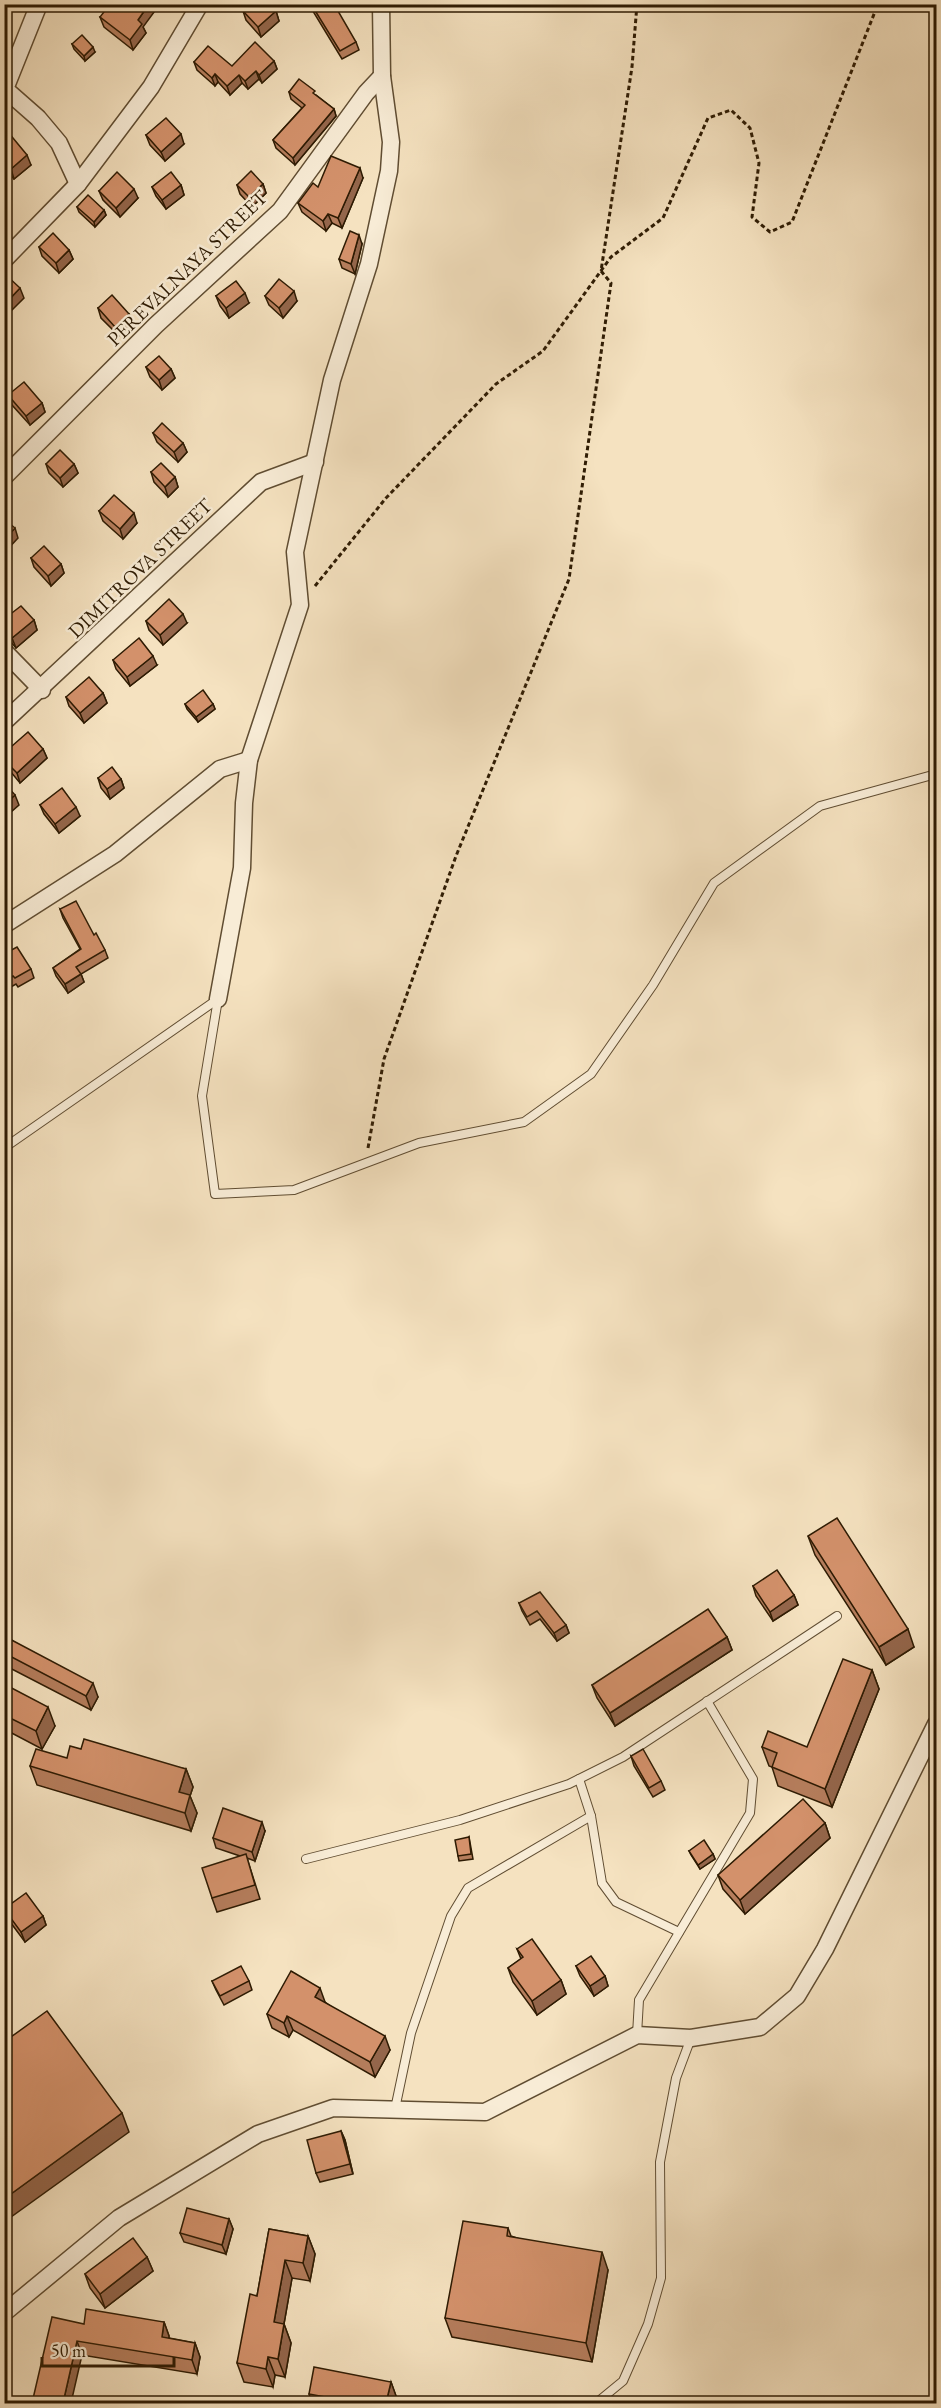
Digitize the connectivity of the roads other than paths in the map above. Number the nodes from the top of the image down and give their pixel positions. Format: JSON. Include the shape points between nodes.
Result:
{"nodes":[{"id":1,"x":39,"y":4,"type":"edge"},
{"id":2,"x":200,"y":4,"type":"edge"},
{"id":3,"x":381,"y":4,"type":"edge"},
{"id":4,"x":382,"y":76,"type":"junction"},
{"id":5,"x":5,"y":90,"type":"edge"},
{"id":6,"x":78,"y":184,"type":"junction"},
{"id":7,"x":4,"y":260,"type":"edge"},
{"id":8,"x":315,"y":462,"type":"junction"},
{"id":9,"x":4,"y":477,"type":"edge"},
{"id":10,"x":4,"y":651,"type":"edge"},
{"id":11,"x":42,"y":690,"type":"junction"},
{"id":12,"x":4,"y":722,"type":"edge"},
{"id":13,"x":249,"y":760,"type":"junction"},
{"id":14,"x":936,"y":774,"type":"edge"},
{"id":15,"x":4,"y":925,"type":"edge"},
{"id":16,"x":218,"y":999,"type":"junction"},
{"id":17,"x":4,"y":1148,"type":"edge"},
{"id":18,"x":837,"y":1616,"type":"dead end"},
{"id":19,"x":708,"y":1701,"type":"junction"},
{"id":20,"x":936,"y":1724,"type":"edge"},
{"id":21,"x":579,"y":1779,"type":"junction"},
{"id":22,"x":591,"y":1816,"type":"junction"},
{"id":23,"x":306,"y":1859,"type":"dead end"},
{"id":24,"x":679,"y":1932,"type":"junction"},
{"id":25,"x":637,"y":2035,"type":"junction"},
{"id":26,"x":691,"y":2038,"type":"junction"},
{"id":27,"x":394,"y":2109,"type":"junction"},
{"id":28,"x":4,"y":2313,"type":"edge"},
{"id":29,"x":595,"y":2403,"type":"edge"}],
"edges":[{"from":1,"to":5,"type":"street"},
{"from":2,"to":6,"type":"street","via":[[151,87]]},
{"from":3,"to":4,"type":"street"},
{"from":4,"to":8,"type":"street","via":[[391,142],[389,171],[369,264],[332,380]]},
{"from":4,"to":9,"type":"street","name":"PEREVALNAYA STREET","via":[[280,211],[156,325]]},
{"from":5,"to":6,"type":"street","via":[[38,118],[59,143]]},
{"from":6,"to":7,"type":"street"},
{"from":8,"to":11,"type":"street","name":"DIMITROVA STREET","via":[[261,482]]},
{"from":8,"to":13,"type":"street","via":[[295,552],[300,605]]},
{"from":10,"to":11,"type":"street"},
{"from":11,"to":12,"type":"street","name":"DIMITROVA STREET"},
{"from":13,"to":15,"type":"street","via":[[220,769],[115,854]]},
{"from":13,"to":16,"type":"street","via":[[242,868]]},
{"from":14,"to":16,"type":"lane","via":[[820,806],[714,883],[653,985],[591,1074],[524,1122],[419,1143],[294,1190],[215,1194],[202,1096]]},
{"from":16,"to":17,"type":"lane"},
{"from":18,"to":19,"type":"lane"},
{"from":19,"to":21,"type":"lane","via":[[623,1758]]},
{"from":19,"to":24,"type":"lane","via":[[753,1779],[750,1813]]},
{"from":20,"to":26,"type":"street","via":[[825,1949],[796,1996],[760,2027]]},
{"from":21,"to":22,"type":"lane"},
{"from":21,"to":23,"type":"lane","via":[[460,1820]]},
{"from":22,"to":24,"type":"lane","via":[[602,1882],[615,1902]]},
{"from":22,"to":27,"type":"lane","via":[[468,1888],[451,1916],[411,2034]]},
{"from":24,"to":25,"type":"lane","via":[[639,2000]]},
{"from":25,"to":26,"type":"street"},
{"from":25,"to":27,"type":"street","via":[[485,2112]]},
{"from":26,"to":29,"type":"lane","via":[[676,2078],[660,2162],[661,2278],[648,2324],[623,2381]]},
{"from":27,"to":28,"type":"street","via":[[333,2108],[258,2134],[119,2218]]}]}
